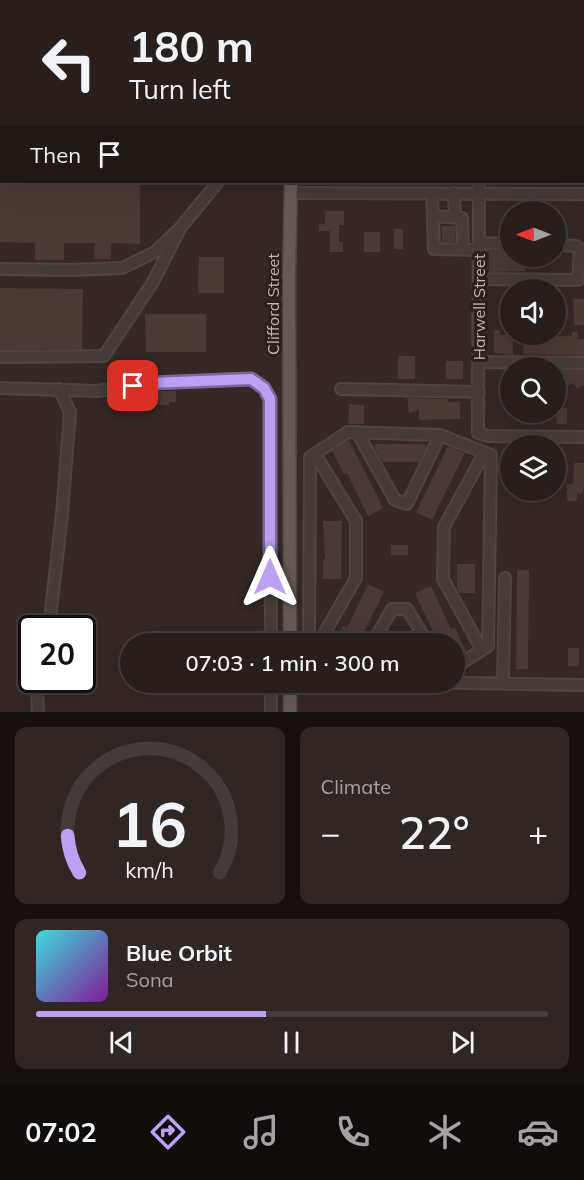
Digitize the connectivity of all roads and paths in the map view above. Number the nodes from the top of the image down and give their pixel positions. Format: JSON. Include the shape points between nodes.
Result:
{"nodes":[{"id":1,"x":217,"y":183,"type":"edge"},
{"id":2,"x":376,"y":183,"type":"edge"},
{"id":3,"x":396,"y":183,"type":"edge"},
{"id":4,"x":479,"y":183,"type":"edge"},
{"id":5,"x":291,"y":187,"type":"edge"},
{"id":6,"x":376,"y":193,"type":"junction"},
{"id":7,"x":396,"y":193,"type":"junction"},
{"id":8,"x":432,"y":193,"type":"junction"},
{"id":9,"x":454,"y":193,"type":"junction"},
{"id":10,"x":479,"y":193,"type":"junction"},
{"id":11,"x":584,"y":194,"type":"edge"},
{"id":12,"x":432,"y":216,"type":"junction"},
{"id":13,"x":454,"y":217,"type":"junction"},
{"id":14,"x":181,"y":228,"type":"junction"},
{"id":15,"x":500,"y":245,"type":"edge"},
{"id":16,"x":566,"y":246,"type":"edge"},
{"id":17,"x":480,"y":247,"type":"junction"},
{"id":18,"x":462,"y":249,"type":"junction"},
{"id":19,"x":0,"y":269,"type":"edge"},
{"id":20,"x":480,"y":279,"type":"junction"},
{"id":21,"x":0,"y":357,"type":"edge"},
{"id":22,"x":479,"y":362,"type":"junction"},
{"id":23,"x":584,"y":363,"type":"edge"},
{"id":24,"x":0,"y":388,"type":"edge"},
{"id":25,"x":59,"y":388,"type":"junction"},
{"id":26,"x":340,"y":389,"type":"dead end"},
{"id":27,"x":479,"y":392,"type":"junction"},
{"id":28,"x":357,"y":432,"type":"junction"},
{"id":29,"x":478,"y":433,"type":"junction"},
{"id":30,"x":440,"y":435,"type":"junction"},
{"id":31,"x":491,"y":436,"type":"junction"},
{"id":32,"x":584,"y":437,"type":"edge"},
{"id":33,"x":466,"y":445,"type":"junction"},
{"id":34,"x":315,"y":454,"type":"junction"},
{"id":35,"x":487,"y":454,"type":"junction"},
{"id":36,"x":505,"y":578,"type":"dead end"},
{"id":37,"x":50,"y":615,"type":"edge"},
{"id":38,"x":271,"y":633,"type":"edge"},
{"id":39,"x":290,"y":633,"type":"edge"},
{"id":40,"x":311,"y":633,"type":"edge"},
{"id":41,"x":324,"y":633,"type":"edge"},
{"id":42,"x":378,"y":633,"type":"edge"},
{"id":43,"x":421,"y":633,"type":"edge"},
{"id":44,"x":482,"y":650,"type":"junction"},
{"id":45,"x":465,"y":661,"type":"edge"},
{"id":46,"x":465,"y":683,"type":"edge"},
{"id":47,"x":504,"y":684,"type":"junction"},
{"id":48,"x":584,"y":686,"type":"edge"},
{"id":49,"x":37,"y":693,"type":"edge"},
{"id":50,"x":271,"y":693,"type":"edge"},
{"id":51,"x":290,"y":693,"type":"edge"},
{"id":52,"x":38,"y":712,"type":"edge"},
{"id":53,"x":271,"y":712,"type":"edge"},
{"id":54,"x":290,"y":712,"type":"edge"}],
"edges":[{"from":1,"to":14,"type":"street"},
{"from":2,"to":6,"type":"street"},
{"from":3,"to":7,"type":"street"},
{"from":4,"to":10,"type":"street","name":"Harwell Street"},
{"from":5,"to":6,"type":"street"},
{"from":5,"to":39,"type":"main road","name":"Clifford Street"},
{"from":6,"to":7,"type":"street"},
{"from":7,"to":8,"type":"street"},
{"from":8,"to":9,"type":"street"},
{"from":8,"to":12,"type":"street"},
{"from":9,"to":10,"type":"street"},
{"from":9,"to":13,"type":"street"},
{"from":10,"to":11,"type":"street"},
{"from":10,"to":17,"type":"street","name":"Harwell Street"},
{"from":12,"to":13,"type":"street"},
{"from":12,"to":18,"type":"street","via":[[434,249]]},
{"from":13,"to":18,"type":"street","via":[[462,218]]},
{"from":14,"to":19,"type":"street","via":[[155,252],[122,268]]},
{"from":14,"to":21,"type":"street","via":[[153,282],[104,356]]},
{"from":15,"to":17,"type":"street"},
{"from":16,"to":20,"type":"street","via":[[580,249],[578,280]]},
{"from":17,"to":18,"type":"street"},
{"from":17,"to":20,"type":"street","name":"Harwell Street"},
{"from":20,"to":22,"type":"street","name":"Harwell Street"},
{"from":22,"to":23,"type":"street"},
{"from":22,"to":27,"type":"street","name":"Harwell Street"},
{"from":24,"to":25,"type":"street"},
{"from":25,"to":37,"type":"street","via":[[70,412]]},
{"from":25,"to":38,"type":"street","via":[[97,391],[151,383],[251,379],[264,388],[270,399]]},
{"from":26,"to":27,"type":"street"},
{"from":27,"to":29,"type":"street","name":"Harwell Street"},
{"from":28,"to":30,"type":"street"},
{"from":28,"to":30,"type":"street","via":[[395,500],[407,504]]},
{"from":28,"to":34,"type":"street","via":[[348,432]]},
{"from":29,"to":31,"type":"street"},
{"from":29,"to":33,"type":"street"},
{"from":30,"to":33,"type":"street"},
{"from":31,"to":32,"type":"street"},
{"from":31,"to":35,"type":"street"},
{"from":33,"to":35,"type":"street"},
{"from":34,"to":40,"type":"street","via":[[310,457]]},
{"from":34,"to":41,"type":"street","via":[[356,521],[356,578]]},
{"from":35,"to":44,"type":"street","via":[[488,646]]},
{"from":35,"to":44,"type":"street","via":[[444,527],[443,579]]},
{"from":36,"to":47,"type":"street"},
{"from":42,"to":43,"type":"street","via":[[392,609],[407,609]]},
{"from":44,"to":45,"type":"street"},
{"from":46,"to":47,"type":"street"},
{"from":47,"to":48,"type":"street"},
{"from":49,"to":52,"type":"street"},
{"from":50,"to":53,"type":"street"},
{"from":51,"to":54,"type":"main road"}]}
